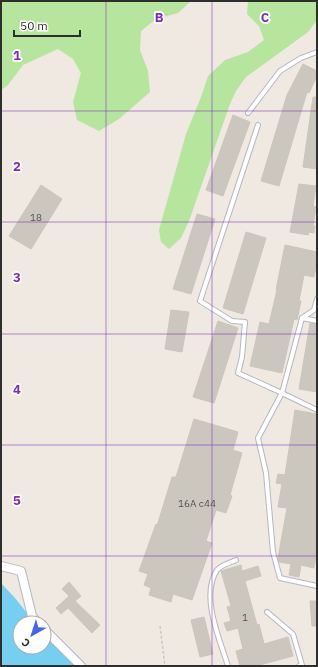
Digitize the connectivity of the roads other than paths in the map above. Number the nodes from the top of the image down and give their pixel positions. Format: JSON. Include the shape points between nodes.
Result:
{"nodes":[{"id":1,"x":317,"y":52,"type":"edge"},
{"id":2,"x":248,"y":113,"type":"dead end"},
{"id":3,"x":258,"y":125,"type":"dead end"},
{"id":4,"x":317,"y":299,"type":"edge"},
{"id":5,"x":302,"y":318,"type":"junction"},
{"id":6,"x":317,"y":321,"type":"edge"},
{"id":7,"x":282,"y":394,"type":"junction"},
{"id":8,"x":317,"y":410,"type":"edge"},
{"id":9,"x":236,"y":560,"type":"dead end"},
{"id":10,"x":1,"y":566,"type":"edge"},
{"id":11,"x":317,"y":586,"type":"edge"},
{"id":12,"x":267,"y":612,"type":"dead end"},
{"id":13,"x":32,"y":615,"type":"edge"},
{"id":14,"x":52,"y":636,"type":"edge"},
{"id":15,"x":82,"y":666,"type":"edge"},
{"id":16,"x":228,"y":666,"type":"edge"},
{"id":17,"x":299,"y":666,"type":"edge"}],
"edges":[{"from":1,"to":2,"type":"lane","via":[[280,71]]},
{"from":3,"to":7,"type":"lane","via":[[200,301],[232,321],[245,322],[238,373]]},
{"from":4,"to":5,"type":"lane","via":[[314,310]]},
{"from":5,"to":6,"type":"lane"},
{"from":5,"to":7,"type":"lane"},
{"from":7,"to":8,"type":"lane"},
{"from":7,"to":11,"type":"lane","via":[[258,438],[266,474],[273,552],[280,578]]},
{"from":9,"to":16,"type":"lane","via":[[218,570],[211,591],[211,608]]},
{"from":10,"to":13,"type":"street","via":[[21,571]]},
{"from":12,"to":17,"type":"lane","via":[[293,634],[302,665]]},
{"from":14,"to":15,"type":"street"}]}
